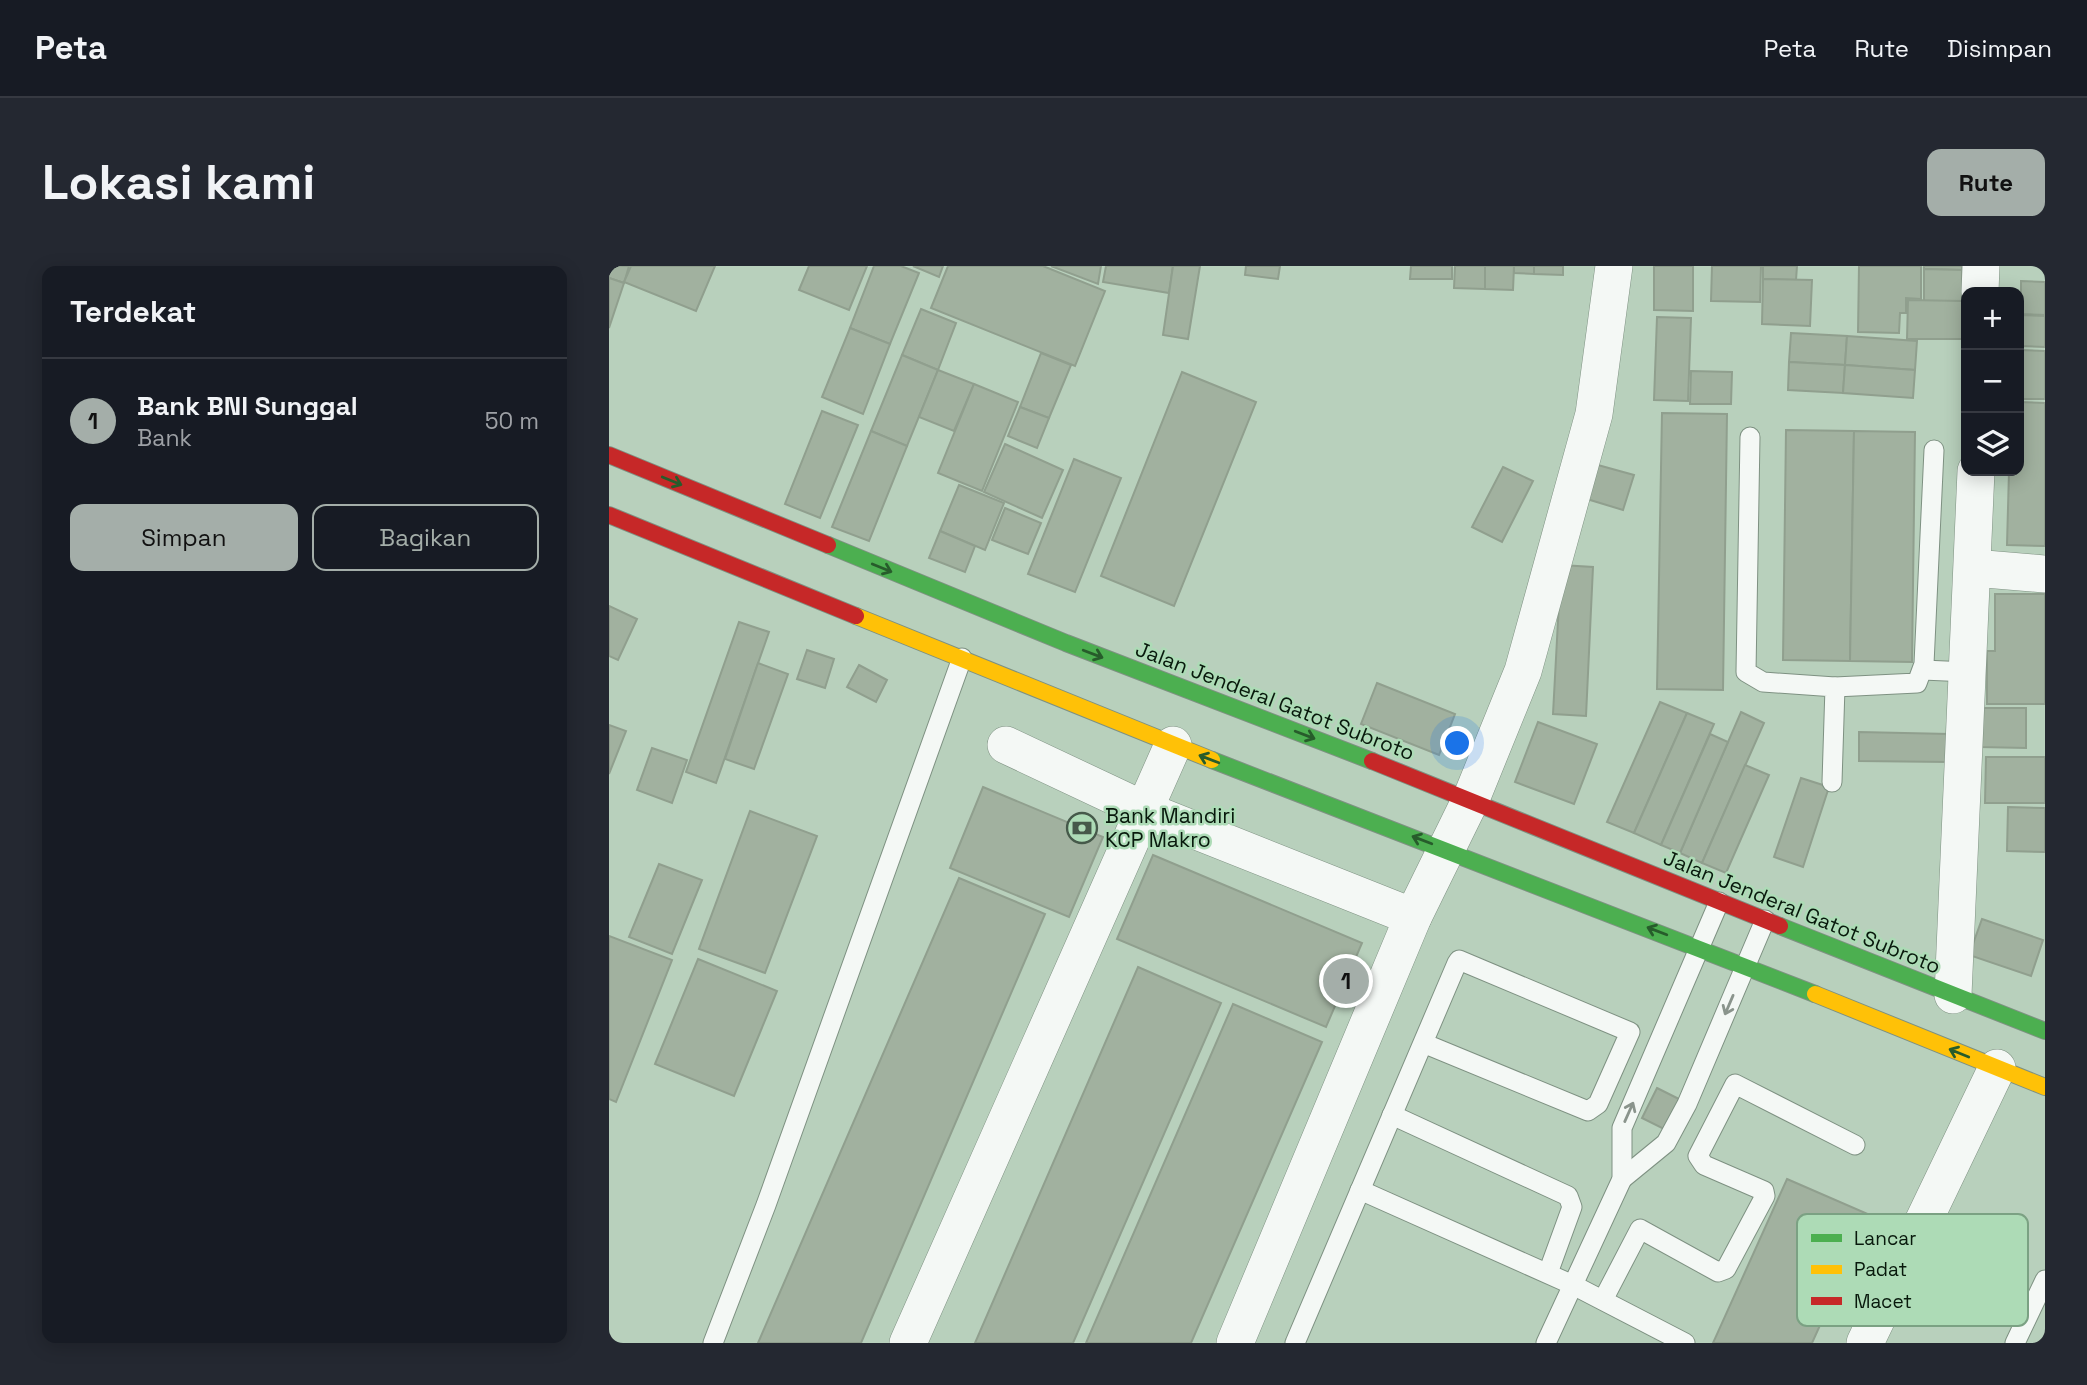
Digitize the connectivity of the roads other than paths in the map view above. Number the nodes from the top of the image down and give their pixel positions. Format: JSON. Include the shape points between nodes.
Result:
{"nodes":[{"id":1,"x":1614,"y":266,"type":"edge"},
{"id":2,"x":1981,"y":266,"type":"edge"},
{"id":3,"x":1980,"y":287,"type":"edge"},
{"id":4,"x":1750,"y":437,"type":"dead end"},
{"id":5,"x":1934,"y":450,"type":"dead end"},
{"id":6,"x":609,"y":455,"type":"edge"},
{"id":7,"x":1976,"y":476,"type":"edge"},
{"id":8,"x":609,"y":515,"type":"edge"},
{"id":9,"x":1973,"y":568,"type":"junction"},
{"id":10,"x":2045,"y":574,"type":"edge"},
{"id":11,"x":962,"y":658,"type":"junction"},
{"id":12,"x":1923,"y":670,"type":"junction"},
{"id":13,"x":1968,"y":672,"type":"junction"},
{"id":14,"x":1835,"y":687,"type":"junction"},
{"id":15,"x":1006,"y":745,"type":"dead end"},
{"id":16,"x":1173,"y":745,"type":"junction"},
{"id":17,"x":1832,"y":782,"type":"dead end"},
{"id":18,"x":1471,"y":799,"type":"junction"},
{"id":19,"x":1144,"y":810,"type":"junction"},
{"id":20,"x":1448,"y":850,"type":"junction"},
{"id":21,"x":1719,"y":902,"type":"junction"},
{"id":22,"x":1413,"y":918,"type":"junction"},
{"id":23,"x":1765,"y":920,"type":"junction"},
{"id":24,"x":1702,"y":948,"type":"junction"},
{"id":25,"x":1745,"y":968,"type":"junction"},
{"id":26,"x":1954,"y":995,"type":"junction"},
{"id":27,"x":2045,"y":1031,"type":"edge"},
{"id":28,"x":1423,"y":1043,"type":"junction"},
{"id":29,"x":1997,"y":1068,"type":"junction"},
{"id":30,"x":2045,"y":1087,"type":"edge"},
{"id":31,"x":1392,"y":1115,"type":"junction"},
{"id":32,"x":1855,"y":1145,"type":"dead end"},
{"id":33,"x":1622,"y":1179,"type":"junction"},
{"id":34,"x":1360,"y":1190,"type":"junction"},
{"id":35,"x":1927,"y":1214,"type":"edge"},
{"id":36,"x":1548,"y":1273,"type":"junction"},
{"id":37,"x":2045,"y":1280,"type":"edge"},
{"id":38,"x":1573,"y":1285,"type":"junction"},
{"id":39,"x":1603,"y":1300,"type":"junction"},
{"id":40,"x":2028,"y":1316,"type":"edge"},
{"id":41,"x":1873,"y":1326,"type":"edge"},
{"id":42,"x":2023,"y":1326,"type":"edge"},
{"id":43,"x":713,"y":1343,"type":"edge"},
{"id":44,"x":908,"y":1343,"type":"edge"},
{"id":45,"x":1235,"y":1343,"type":"edge"},
{"id":46,"x":1295,"y":1343,"type":"edge"},
{"id":47,"x":1546,"y":1343,"type":"edge"},
{"id":48,"x":1685,"y":1343,"type":"edge"},
{"id":49,"x":1865,"y":1343,"type":"edge"},
{"id":50,"x":2015,"y":1343,"type":"edge"}],
"edges":[{"from":1,"to":18,"type":"street","via":[[1594,414],[1523,671]]},
{"from":2,"to":3,"type":"street"},
{"from":4,"to":14,"type":"lane","via":[[1746,672],[1763,682]]},
{"from":5,"to":12,"type":"lane"},
{"from":6,"to":18,"type":"highway","name":"Jalan Jenderal Gatot Subroto","one_way":true,"via":[[1066,643]]},
{"from":7,"to":9,"type":"street"},
{"from":8,"to":11,"type":"highway"},
{"from":9,"to":10,"type":"street"},
{"from":9,"to":13,"type":"street"},
{"from":11,"to":16,"type":"highway"},
{"from":11,"to":43,"type":"lane"},
{"from":12,"to":13,"type":"lane"},
{"from":12,"to":14,"type":"lane","via":[[1917,683]]},
{"from":13,"to":26,"type":"street"},
{"from":14,"to":17,"type":"lane"},
{"from":15,"to":19,"type":"street"},
{"from":16,"to":19,"type":"street"},
{"from":20,"to":16,"type":"highway","one_way":true},
{"from":18,"to":20,"type":"street"},
{"from":18,"to":21,"type":"highway","name":"Jalan Jenderal Gatot Subroto"},
{"from":19,"to":22,"type":"street"},
{"from":19,"to":44,"type":"street"},
{"from":20,"to":22,"type":"street"},
{"from":24,"to":20,"type":"highway","one_way":true},
{"from":21,"to":23,"type":"highway","name":"Jalan Jenderal Gatot Subroto"},
{"from":21,"to":24,"type":"lane"},
{"from":22,"to":45,"type":"street"},
{"from":23,"to":25,"type":"lane"},
{"from":23,"to":26,"type":"highway","name":"Jalan Jenderal Gatot Subroto"},
{"from":24,"to":25,"type":"highway"},
{"from":33,"to":24,"type":"lane","one_way":true,"via":[[1622,1128]]},
{"from":29,"to":25,"type":"highway","one_way":true},
{"from":25,"to":33,"type":"lane","one_way":true,"via":[[1666,1143]]},
{"from":26,"to":27,"type":"highway","name":"Jalan Jenderal Gatot Subroto"},
{"from":28,"to":28,"type":"lane","via":[[1588,1111],[1598,1104],[1630,1032],[1459,960]]},
{"from":28,"to":31,"type":"lane"},
{"from":29,"to":30,"type":"highway"},
{"from":29,"to":35,"type":"street"},
{"from":31,"to":34,"type":"lane"},
{"from":31,"to":36,"type":"lane","via":[[1568,1196],[1572,1207]]},
{"from":32,"to":39,"type":"lane","via":[[1735,1084],[1698,1156],[1704,1166],[1764,1191],[1765,1196],[1726,1269],[1718,1272],[1640,1229]]},
{"from":33,"to":38,"type":"lane"},
{"from":34,"to":36,"type":"lane"},
{"from":34,"to":46,"type":"lane"},
{"from":36,"to":38,"type":"lane"},
{"from":37,"to":40,"type":"lane"},
{"from":38,"to":39,"type":"lane"},
{"from":38,"to":47,"type":"lane"},
{"from":39,"to":48,"type":"lane"},
{"from":41,"to":49,"type":"street"},
{"from":42,"to":50,"type":"lane"}]}
